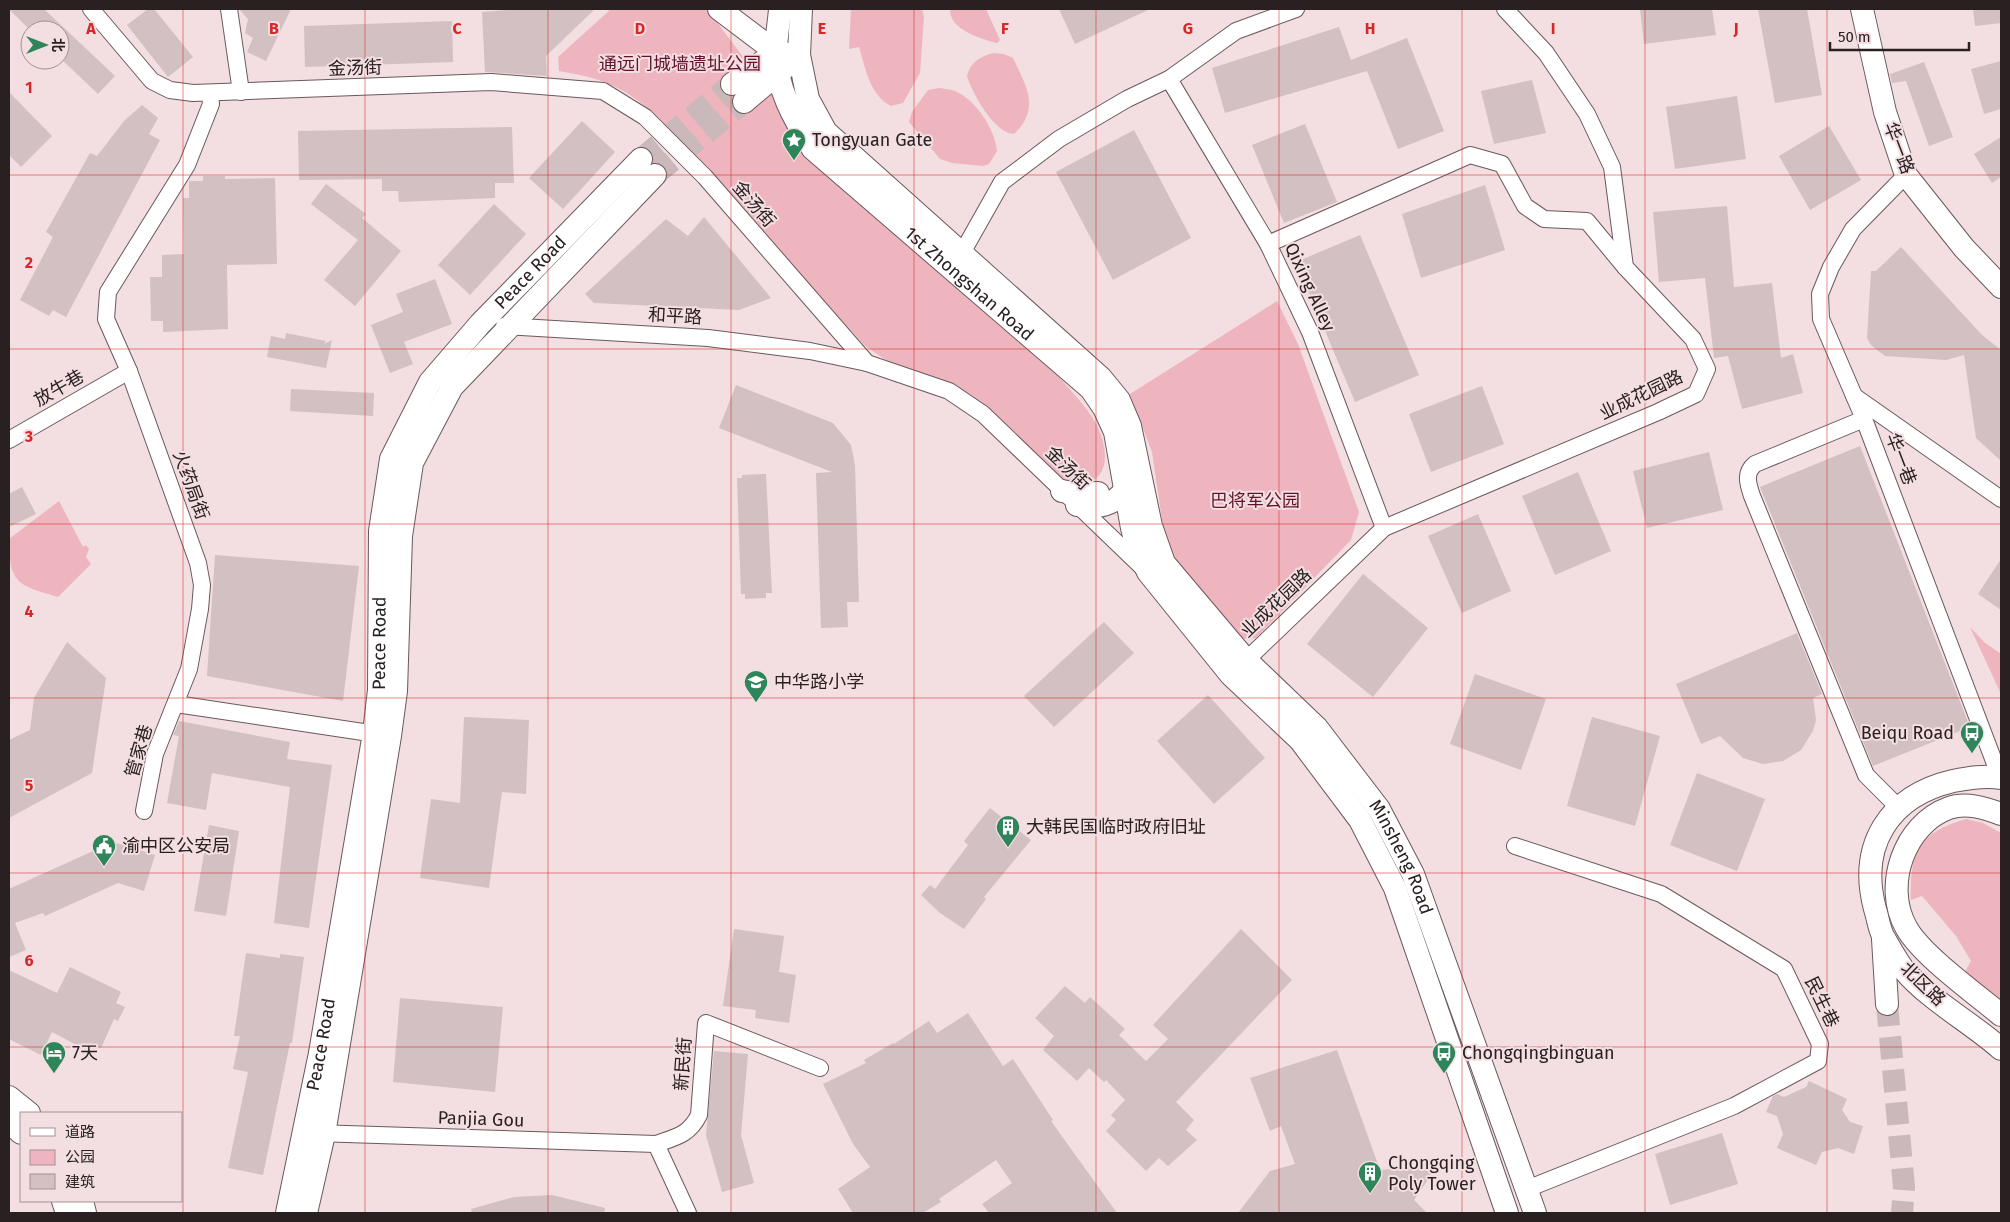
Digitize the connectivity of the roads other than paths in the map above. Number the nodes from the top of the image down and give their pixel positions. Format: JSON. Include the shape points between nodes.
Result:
{"nodes":[{"id":1,"x":90,"y":9,"type":"edge"},
{"id":2,"x":228,"y":9,"type":"edge"},
{"id":3,"x":719,"y":9,"type":"edge"},
{"id":4,"x":780,"y":9,"type":"edge"},
{"id":5,"x":801,"y":9,"type":"edge"},
{"id":6,"x":1296,"y":9,"type":"edge"},
{"id":7,"x":1504,"y":9,"type":"edge"},
{"id":8,"x":1862,"y":9,"type":"edge"},
{"id":9,"x":799,"y":55,"type":"junction"},
{"id":10,"x":777,"y":63,"type":"junction"},
{"id":11,"x":1169,"y":79,"type":"junction"},
{"id":12,"x":241,"y":92,"type":"junction"},
{"id":13,"x":738,"y":93,"type":"tunnel mouth"},
{"id":14,"x":210,"y":94,"type":"junction"},
{"id":15,"x":1906,"y":175,"type":"junction"},
{"id":16,"x":1268,"y":244,"type":"junction"},
{"id":17,"x":962,"y":253,"type":"junction"},
{"id":18,"x":1625,"y":267,"type":"junction"},
{"id":19,"x":2001,"y":287,"type":"edge"},
{"id":20,"x":480,"y":324,"type":"junction"},
{"id":21,"x":508,"y":327,"type":"junction"},
{"id":22,"x":867,"y":363,"type":"junction"},
{"id":23,"x":128,"y":371,"type":"junction"},
{"id":24,"x":1854,"y":396,"type":"junction"},
{"id":25,"x":1864,"y":419,"type":"junction"},
{"id":26,"x":9,"y":440,"type":"edge"},
{"id":27,"x":1128,"y":457,"type":"junction"},
{"id":28,"x":1126,"y":491,"type":"junction"},
{"id":29,"x":1070,"y":498,"type":"junction"},
{"id":30,"x":2001,"y":499,"type":"edge"},
{"id":31,"x":1384,"y":528,"type":"junction"},
{"id":32,"x":1156,"y":568,"type":"junction"},
{"id":33,"x":1238,"y":667,"type":"junction"},
{"id":34,"x":176,"y":704,"type":"junction"},
{"id":35,"x":382,"y":734,"type":"junction"},
{"id":36,"x":2001,"y":778,"type":"edge"},
{"id":37,"x":1898,"y":807,"type":"junction"},
{"id":38,"x":144,"y":811,"type":"dead end"},
{"id":39,"x":2001,"y":814,"type":"edge"},
{"id":40,"x":1515,"y":846,"type":"dead end"},
{"id":41,"x":1883,"y":936,"type":"junction"},
{"id":42,"x":1920,"y":946,"type":"junction"},
{"id":43,"x":1904,"y":970,"type":"junction"},
{"id":44,"x":1887,"y":1004,"type":"tunnel mouth"},
{"id":45,"x":2001,"y":1016,"type":"edge"},
{"id":46,"x":2001,"y":1049,"type":"edge"},
{"id":47,"x":820,"y":1068,"type":"dead end"},
{"id":48,"x":9,"y":1097,"type":"edge"},
{"id":49,"x":28,"y":1112,"type":"edge"},
{"id":50,"x":9,"y":1122,"type":"edge"},
{"id":51,"x":20,"y":1132,"type":"edge"},
{"id":52,"x":314,"y":1133,"type":"junction"},
{"id":53,"x":656,"y":1144,"type":"junction"},
{"id":54,"x":1526,"y":1189,"type":"junction"},
{"id":55,"x":287,"y":1213,"type":"edge"},
{"id":56,"x":306,"y":1213,"type":"edge"},
{"id":57,"x":688,"y":1213,"type":"edge"},
{"id":58,"x":1507,"y":1213,"type":"edge"},
{"id":59,"x":1535,"y":1213,"type":"edge"}],
"edges":[{"from":1,"to":14,"type":"street","name":"金汤街","via":[[152,81],[170,90]]},
{"from":2,"to":12,"type":"street"},
{"from":3,"to":10,"type":"main road"},
{"from":4,"to":10,"type":"main road","name":"1st Zhongshan Road"},
{"from":5,"to":9,"type":"main road","name":"1st Zhongshan Road"},
{"from":6,"to":11,"type":"street","via":[[1236,31]]},
{"from":7,"to":18,"type":"street","via":[[1546,53],[1588,114],[1612,167]]},
{"from":8,"to":15,"type":"main road","name":"华一路","via":[[1885,112]]},
{"from":9,"to":10,"type":"main road"},
{"from":9,"to":17,"type":"main road","name":"1st Zhongshan Road","via":[[808,99],[826,132]]},
{"from":10,"to":13,"type":"main road"},
{"from":10,"to":27,"type":"main road","name":"1st Zhongshan Road","via":[[790,112],[813,149],[1091,389]]},
{"from":11,"to":16,"type":"street","name":"Qixing Alley"},
{"from":11,"to":17,"type":"street","via":[[1127,99],[1059,139],[1002,182]]},
{"from":12,"to":14,"type":"street","name":"金汤街"},
{"from":12,"to":22,"type":"street","name":"金汤街","via":[[492,82],[603,91],[645,117],[705,177]]},
{"from":14,"to":23,"type":"street","name":"火药局街","via":[[211,104],[187,165],[108,292],[106,319]]},
{"from":15,"to":19,"type":"main road","name":"华一路","via":[[1964,248]]},
{"from":15,"to":24,"type":"street","name":"华一巷","via":[[1853,229],[1820,294],[1821,320]]},
{"from":16,"to":18,"type":"street","via":[[1470,155],[1502,164],[1525,206],[1544,219],[1586,221]]},
{"from":16,"to":31,"type":"street","name":"Qixing Alley","via":[[1310,332]]},
{"from":17,"to":27,"type":"main road","name":"1st Zhongshan Road","via":[[1101,378],[1119,400],[1130,426]]},
{"from":18,"to":31,"type":"street","name":"业成花园路","via":[[1692,339],[1707,369],[1696,394]]},
{"from":20,"to":21,"type":"street","name":"和平路"},
{"from":20,"to":21,"type":"main road","name":"Peace Road","via":[[648,167]]},
{"from":20,"to":35,"type":"main road","name":"Peace Road","via":[[430,382],[391,459],[380,530],[379,690]]},
{"from":21,"to":22,"type":"street","name":"和平路","via":[[708,338],[810,351]]},
{"from":21,"to":35,"type":"main road","name":"Peace Road","via":[[452,387],[412,462],[401,536],[396,691]]},
{"from":22,"to":29,"type":"street","name":"金汤街","via":[[965,400]]},
{"from":23,"to":26,"type":"street","name":"放牛巷"},
{"from":23,"to":34,"type":"street","name":"火药局街","via":[[198,563],[202,585],[190,669]]},
{"from":24,"to":25,"type":"street","name":"华一巷"},
{"from":24,"to":30,"type":"street"},
{"from":25,"to":36,"type":"street","name":"华一巷"},
{"from":25,"to":37,"type":"street","via":[[1755,464],[1747,478],[1866,775]]},
{"from":27,"to":28,"type":"main road","via":[[1135,472]]},
{"from":27,"to":29,"type":"main road","via":[[1111,487]]},
{"from":27,"to":32,"type":"main road","name":"1st Zhongshan Road","via":[[1151,526]]},
{"from":28,"to":29,"type":"main road","via":[[1109,504],[1091,508]]},
{"from":28,"to":32,"type":"main road","via":[[1138,551]]},
{"from":29,"to":32,"type":"street","name":"金汤街"},
{"from":31,"to":33,"type":"street","name":"业成花园路"},
{"from":32,"to":33,"type":"main road","name":"Minsheng Road"},
{"from":33,"to":54,"type":"main road","name":"Minsheng Road","via":[[1317,728],[1379,809],[1413,874]]},
{"from":33,"to":58,"type":"main road","name":"Minsheng Road","via":[[1300,740],[1360,820],[1390,880]]},
{"from":34,"to":35,"type":"street"},
{"from":34,"to":38,"type":"street","name":"管家巷","via":[[156,754]]},
{"from":35,"to":52,"type":"main road","name":"Peace Road"},
{"from":36,"to":37,"type":"main road","name":"北区路","via":[[1967,778],[1930,786]]},
{"from":37,"to":41,"type":"main road","name":"北区路","via":[[1882,829],[1871,854],[1872,896]]},
{"from":39,"to":42,"type":"main road","name":"北区路","via":[[1980,806],[1950,808],[1914,834],[1901,858],[1896,885],[1905,927]]},
{"from":40,"to":54,"type":"street","name":"民生巷","via":[[1661,894],[1784,970],[1820,1044],[1818,1061],[1734,1106]]},
{"from":41,"to":43,"type":"main road","name":"北区路"},
{"from":41,"to":44,"type":"main road"},
{"from":42,"to":43,"type":"main road","via":[[1920,969]]},
{"from":42,"to":45,"type":"main road","name":"北区路"},
{"from":43,"to":46,"type":"main road","name":"北区路"},
{"from":47,"to":53,"type":"street","name":"新民街","via":[[706,1023],[699,1115],[693,1126],[681,1135]]},
{"from":48,"to":49,"type":"main road"},
{"from":50,"to":51,"type":"main road"},
{"from":52,"to":53,"type":"street","name":"Panjia Gou"},
{"from":52,"to":55,"type":"main road","name":"Peace Road"},
{"from":52,"to":56,"type":"main road","name":"Peace Road"},
{"from":53,"to":57,"type":"street"},
{"from":54,"to":59,"type":"main road","name":"Minsheng Road"}]}
